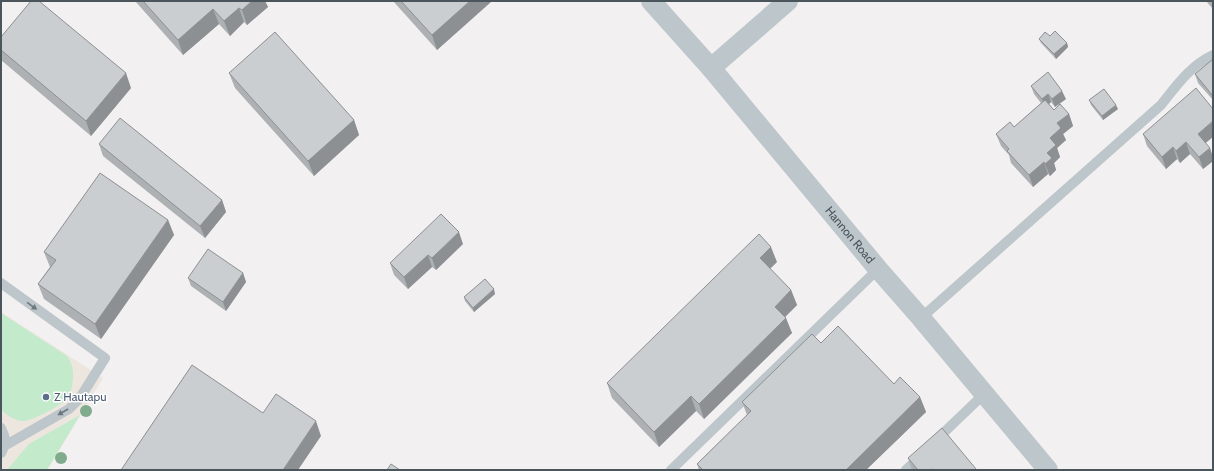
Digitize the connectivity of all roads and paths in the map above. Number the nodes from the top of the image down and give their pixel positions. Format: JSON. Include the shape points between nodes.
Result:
{"nodes":[{"id":1,"x":651,"y":1,"type":"edge"},
{"id":2,"x":788,"y":1,"type":"edge"},
{"id":3,"x":1213,"y":55,"type":"edge"},
{"id":4,"x":710,"y":68,"type":"junction"},
{"id":5,"x":878,"y":269,"type":"junction"},
{"id":6,"x":1,"y":282,"type":"edge"},
{"id":7,"x":921,"y":318,"type":"junction"},
{"id":8,"x":984,"y":394,"type":"junction"},
{"id":9,"x":1,"y":428,"type":"edge"},
{"id":10,"x":3,"y":449,"type":"edge"},
{"id":11,"x":672,"y":470,"type":"edge"},
{"id":12,"x":906,"y":470,"type":"edge"},
{"id":13,"x":1048,"y":470,"type":"edge"}],
"edges":[{"from":1,"to":4,"type":"street","name":"Hannon Road"},
{"from":2,"to":4,"type":"street"},
{"from":3,"to":7,"type":"lane","via":[[1203,59],[1183,77],[1161,105]]},
{"from":4,"to":5,"type":"street","name":"Hannon Road"},
{"from":5,"to":7,"type":"street","name":"Hannon Road"},
{"from":5,"to":11,"type":"lane"},
{"from":6,"to":10,"type":"lane","one_way":true,"via":[[104,358],[80,398],[69,409]]},
{"from":7,"to":8,"type":"street","name":"Hannon Road"},
{"from":8,"to":12,"type":"lane"},
{"from":8,"to":13,"type":"street","name":"Hannon Road"},
{"from":9,"to":10,"type":"lane","via":[[4,436]]}]}
